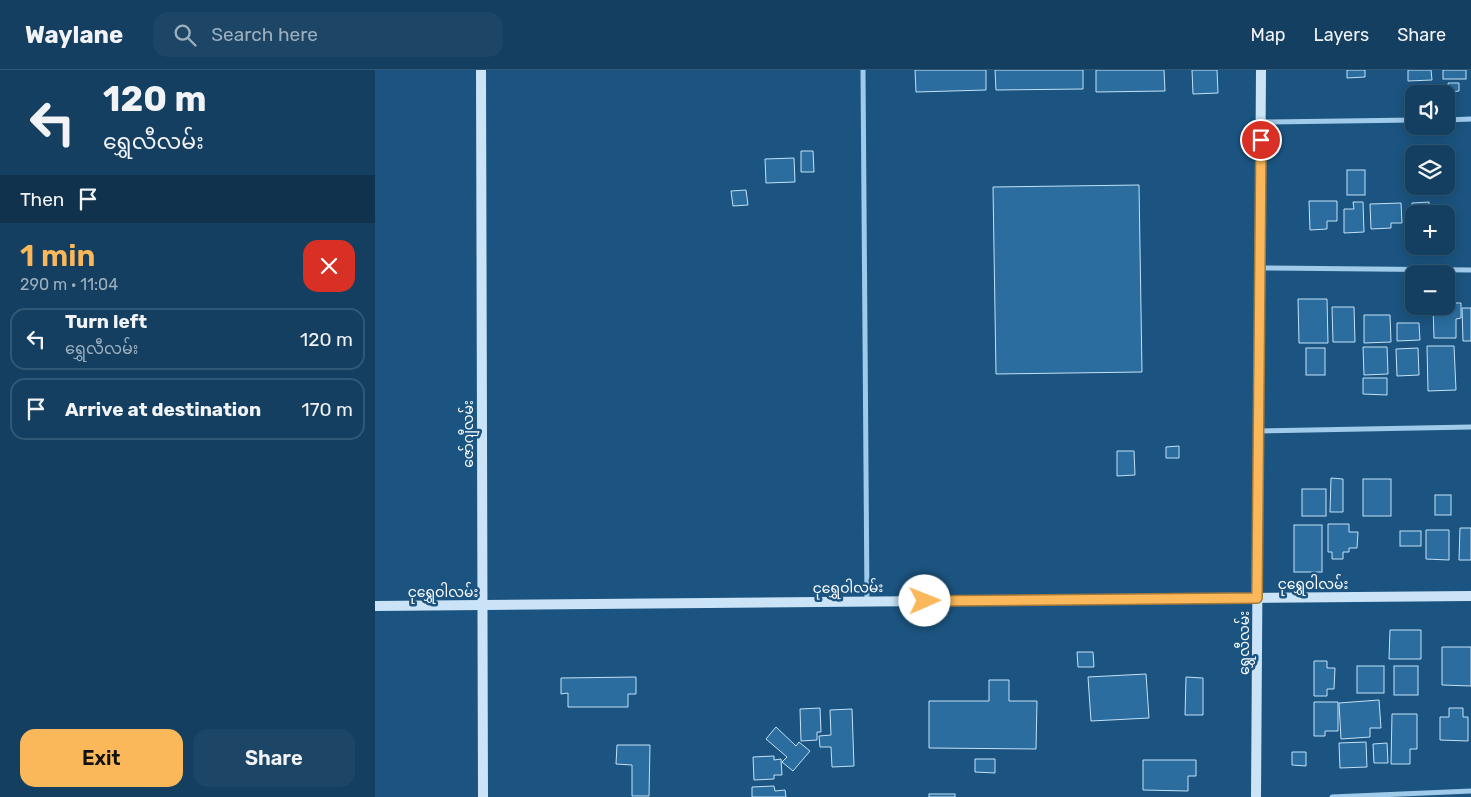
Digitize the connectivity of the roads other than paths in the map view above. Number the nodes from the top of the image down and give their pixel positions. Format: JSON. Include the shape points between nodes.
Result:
{"nodes":[{"id":1,"x":481,"y":70,"type":"edge"},
{"id":2,"x":863,"y":70,"type":"edge"},
{"id":3,"x":1261,"y":70,"type":"edge"},
{"id":4,"x":1471,"y":119,"type":"edge"},
{"id":5,"x":1405,"y":120,"type":"edge"},
{"id":6,"x":1455,"y":120,"type":"edge"},
{"id":7,"x":1261,"y":122,"type":"junction"},
{"id":8,"x":1259,"y":268,"type":"junction"},
{"id":9,"x":1471,"y":270,"type":"edge"},
{"id":10,"x":1471,"y":427,"type":"edge"},
{"id":11,"x":1259,"y":431,"type":"junction"},
{"id":12,"x":1471,"y":596,"type":"edge"},
{"id":13,"x":1257,"y":598,"type":"junction"},
{"id":14,"x":867,"y":602,"type":"junction"},
{"id":15,"x":375,"y":606,"type":"edge"},
{"id":16,"x":483,"y":606,"type":"junction"},
{"id":17,"x":1471,"y":791,"type":"edge"},
{"id":18,"x":483,"y":797,"type":"edge"},
{"id":19,"x":1256,"y":797,"type":"edge"},
{"id":20,"x":1333,"y":797,"type":"edge"}],
"edges":[{"from":1,"to":16,"type":"street","name":"ဇော်ဂျီလမ်း"},
{"from":2,"to":14,"type":"street"},
{"from":3,"to":7,"type":"street","name":"ရွှေလီလမ်း"},
{"from":4,"to":6,"type":"street"},
{"from":5,"to":7,"type":"street"},
{"from":7,"to":8,"type":"street","name":"ရွှေလီလမ်း"},
{"from":8,"to":9,"type":"street"},
{"from":8,"to":11,"type":"street","name":"ရွှေလီလမ်း"},
{"from":10,"to":11,"type":"street"},
{"from":11,"to":13,"type":"street","name":"ရွှေလီလမ်း"},
{"from":12,"to":13,"type":"street","name":"ငုရွှေဝါလမ်း"},
{"from":13,"to":14,"type":"street","name":"ငုရွှေဝါလမ်း"},
{"from":13,"to":19,"type":"street","name":"ရွှေလီလမ်း"},
{"from":14,"to":16,"type":"street","name":"ငုရွှေဝါလမ်း"},
{"from":15,"to":16,"type":"street","name":"ငုရွှေဝါလမ်း"},
{"from":16,"to":18,"type":"street","name":"ဇော်ဂျီလမ်း"},
{"from":17,"to":20,"type":"street"}]}
